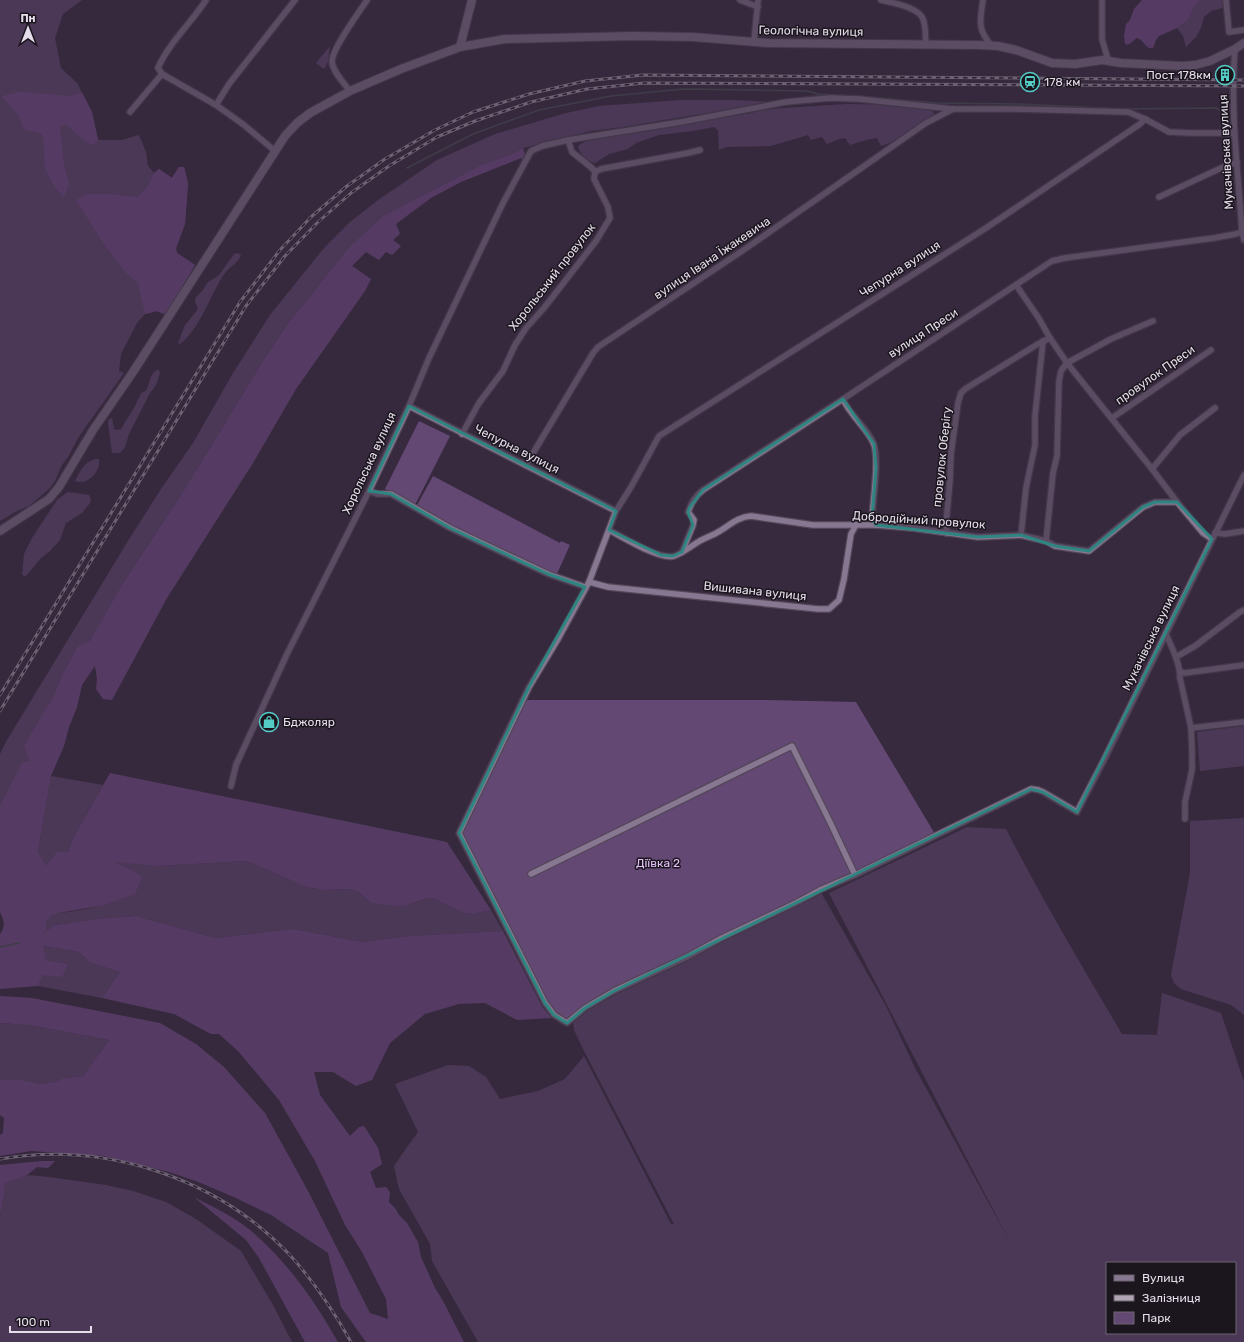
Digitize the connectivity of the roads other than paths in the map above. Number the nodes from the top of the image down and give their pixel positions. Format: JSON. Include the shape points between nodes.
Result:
{"nodes":[{"id":1,"x":206,"y":0,"type":"edge"},
{"id":2,"x":294,"y":0,"type":"edge"},
{"id":3,"x":367,"y":0,"type":"edge"},
{"id":4,"x":472,"y":0,"type":"edge"},
{"id":5,"x":740,"y":0,"type":"edge"},
{"id":6,"x":758,"y":0,"type":"edge"},
{"id":7,"x":881,"y":0,"type":"edge"},
{"id":8,"x":983,"y":0,"type":"edge"},
{"id":9,"x":1102,"y":0,"type":"edge"},
{"id":10,"x":1226,"y":0,"type":"edge"},
{"id":11,"x":758,"y":7,"type":"junction"},
{"id":12,"x":1244,"y":30,"type":"edge"},
{"id":13,"x":754,"y":42,"type":"junction"},
{"id":14,"x":1244,"y":43,"type":"edge"},
{"id":15,"x":926,"y":44,"type":"junction"},
{"id":16,"x":992,"y":46,"type":"junction"},
{"id":17,"x":460,"y":47,"type":"junction"},
{"id":18,"x":1235,"y":49,"type":"junction"},
{"id":19,"x":1108,"y":60,"type":"junction"},
{"id":20,"x":162,"y":74,"type":"junction"},
{"id":21,"x":350,"y":91,"type":"junction"},
{"id":22,"x":216,"y":105,"type":"junction"},
{"id":23,"x":952,"y":109,"type":"junction"},
{"id":24,"x":130,"y":112,"type":"dead end"},
{"id":25,"x":1145,"y":119,"type":"junction"},
{"id":26,"x":1234,"y":133,"type":"junction"},
{"id":27,"x":568,"y":140,"type":"junction"},
{"id":28,"x":700,"y":150,"type":"dead end"},
{"id":29,"x":275,"y":151,"type":"junction"},
{"id":30,"x":1237,"y":162,"type":"junction"},
{"id":31,"x":595,"y":172,"type":"junction"},
{"id":32,"x":1160,"y":197,"type":"dead end"},
{"id":33,"x":1243,"y":232,"type":"edge"},
{"id":34,"x":1244,"y":240,"type":"edge"},
{"id":35,"x":1016,"y":285,"type":"junction"},
{"id":36,"x":1153,"y":321,"type":"dead end"},
{"id":37,"x":1050,"y":338,"type":"junction"},
{"id":38,"x":1043,"y":342,"type":"junction"},
{"id":39,"x":1211,"y":350,"type":"dead end"},
{"id":40,"x":1068,"y":363,"type":"junction"},
{"id":41,"x":843,"y":399,"type":"junction"},
{"id":42,"x":409,"y":406,"type":"junction"},
{"id":43,"x":1215,"y":408,"type":"dead end"},
{"id":44,"x":1112,"y":418,"type":"junction"},
{"id":45,"x":462,"y":434,"type":"junction"},
{"id":46,"x":526,"y":465,"type":"junction"},
{"id":47,"x":1152,"y":469,"type":"junction"},
{"id":48,"x":1244,"y":475,"type":"edge"},
{"id":49,"x":369,"y":491,"type":"junction"},
{"id":50,"x":1177,"y":502,"type":"junction"},
{"id":51,"x":616,"y":512,"type":"junction"},
{"id":52,"x":856,"y":525,"type":"junction"},
{"id":53,"x":876,"y":525,"type":"junction"},
{"id":54,"x":609,"y":530,"type":"junction"},
{"id":55,"x":0,"y":531,"type":"edge"},
{"id":56,"x":1244,"y":531,"type":"edge"},
{"id":57,"x":947,"y":533,"type":"junction"},
{"id":58,"x":1215,"y":533,"type":"junction"},
{"id":59,"x":1021,"y":535,"type":"junction"},
{"id":60,"x":1212,"y":539,"type":"junction"},
{"id":61,"x":1046,"y":541,"type":"junction"},
{"id":62,"x":682,"y":552,"type":"junction"},
{"id":63,"x":587,"y":584,"type":"junction"},
{"id":64,"x":1244,"y":610,"type":"edge"},
{"id":65,"x":1166,"y":634,"type":"junction"},
{"id":66,"x":1176,"y":657,"type":"junction"},
{"id":67,"x":1244,"y":664,"type":"edge"},
{"id":68,"x":1180,"y":672,"type":"junction"},
{"id":69,"x":1244,"y":722,"type":"edge"},
{"id":70,"x":1191,"y":728,"type":"junction"},
{"id":71,"x":231,"y":786,"type":"dead end"},
{"id":72,"x":1185,"y":819,"type":"dead end"},
{"id":73,"x":531,"y":874,"type":"dead end"},
{"id":74,"x":855,"y":875,"type":"junction"}],
"edges":[{"from":1,"to":20,"type":"street","via":[[162,58],[158,68]]},
{"from":2,"to":22,"type":"street","via":[[229,84]]},
{"from":3,"to":21,"type":"street","via":[[347,28],[333,56],[333,67]]},
{"from":4,"to":17,"type":"street"},
{"from":5,"to":11,"type":"street"},
{"from":6,"to":11,"type":"street"},
{"from":7,"to":15,"type":"street","via":[[921,14]]},
{"from":8,"to":16,"type":"street","via":[[981,29]]},
{"from":9,"to":19,"type":"street","via":[[1102,39]]},
{"from":10,"to":12,"type":"street","via":[[1229,32]]},
{"from":11,"to":13,"type":"street"},
{"from":13,"to":15,"type":"street","name":"Геологічна вулиця"},
{"from":13,"to":17,"type":"street","name":"Геологічна вулиця","via":[[693,37],[570,37],[505,39]]},
{"from":14,"to":18,"type":"street"},
{"from":15,"to":16,"type":"street","name":"Геологічна вулиця"},
{"from":16,"to":19,"type":"street","name":"Геологічна вулиця","via":[[1016,50],[1052,63],[1075,64]]},
{"from":17,"to":21,"type":"street","name":"Геологічна вулиця"},
{"from":18,"to":19,"type":"street","name":"Геологічна вулиця","via":[[1201,64],[1183,66]]},
{"from":18,"to":26,"type":"street","name":"Мукачівська вулиця"},
{"from":20,"to":22,"type":"street"},
{"from":20,"to":24,"type":"street"},
{"from":21,"to":29,"type":"street","name":"Геологічна вулиця","via":[[297,123]]},
{"from":22,"to":29,"type":"street"},
{"from":23,"to":25,"type":"street","via":[[1128,112]]},
{"from":23,"to":27,"type":"street","via":[[830,98],[786,102]]},
{"from":23,"to":46,"type":"street","name":"вулиця Івана Їжакевича","via":[[926,124],[598,347]]},
{"from":25,"to":26,"type":"street","via":[[1170,132]]},
{"from":25,"to":51,"type":"street","name":"Чепурна вулиця","via":[[986,228],[659,436]]},
{"from":26,"to":30,"type":"street","name":"Мукачівська вулиця"},
{"from":27,"to":31,"type":"street","via":[[572,152]]},
{"from":27,"to":42,"type":"street","name":"Хорольська вулиця","via":[[531,151],[429,358]]},
{"from":28,"to":31,"type":"street"},
{"from":29,"to":55,"type":"street","name":"Геологічна вулиця","via":[[93,430],[59,487],[48,499]]},
{"from":30,"to":32,"type":"street"},
{"from":30,"to":33,"type":"street","name":"Мукачівська вулиця"},
{"from":31,"to":45,"type":"street","name":"Хорольський провулок","via":[[594,179],[608,207],[610,218],[596,241],[514,345],[503,370],[479,403]]},
{"from":33,"to":34,"type":"street","name":"Мукачівська вулиця"},
{"from":33,"to":35,"type":"street","name":"вулиця Преси","via":[[1052,261]]},
{"from":35,"to":37,"type":"street","name":"провулок Преси"},
{"from":35,"to":41,"type":"street","name":"вулиця Преси"},
{"from":36,"to":40,"type":"street","via":[[1111,339]]},
{"from":37,"to":38,"type":"street","name":"провулок Оберігу"},
{"from":37,"to":40,"type":"street","name":"провулок Преси"},
{"from":38,"to":57,"type":"street","name":"провулок Оберігу","via":[[965,388],[961,393],[951,454]]},
{"from":38,"to":59,"type":"street","via":[[1035,416],[1035,445],[1026,488]]},
{"from":39,"to":44,"type":"street","name":"провулок Преси"},
{"from":40,"to":44,"type":"street","name":"провулок Преси"},
{"from":40,"to":61,"type":"street","via":[[1059,381],[1057,456]]},
{"from":41,"to":53,"type":"street","via":[[874,444],[876,468],[872,518]]},
{"from":41,"to":62,"type":"street","name":"вулиця Преси","via":[[695,497],[688,512],[694,520],[693,525]]},
{"from":42,"to":45,"type":"street","name":"Чепурна вулиця"},
{"from":42,"to":49,"type":"street","name":"Хорольська вулиця"},
{"from":43,"to":47,"type":"street","via":[[1180,435]]},
{"from":44,"to":47,"type":"street","name":"провулок Преси"},
{"from":45,"to":46,"type":"street","name":"Чепурна вулиця"},
{"from":46,"to":51,"type":"street","name":"Чепурна вулиця"},
{"from":47,"to":50,"type":"street","name":"провулок Преси"},
{"from":48,"to":58,"type":"street","name":"Мукачівська вулиця"},
{"from":49,"to":63,"type":"street","name":"Вишивана вулиця","via":[[391,494],[450,528],[548,574]]},
{"from":49,"to":71,"type":"street","name":"Хорольська вулиця","via":[[236,765]]},
{"from":50,"to":60,"type":"street","name":"провулок Преси","via":[[1203,533]]},
{"from":50,"to":61,"type":"street","name":"Добродійний провулок","via":[[1155,502],[1143,507],[1090,551],[1055,546]]},
{"from":51,"to":54,"type":"street","name":"Чепурна вулиця"},
{"from":52,"to":53,"type":"street","name":"Добродійний провулок"},
{"from":52,"to":62,"type":"street","name":"Добродійний провулок","via":[[813,525],[743,516]]},
{"from":52,"to":63,"type":"street","name":"Вишивана вулиця","via":[[850,534],[839,600],[829,609]]},
{"from":53,"to":57,"type":"street","name":"Добродійний провулок"},
{"from":54,"to":62,"type":"street","name":"Добродійний провулок","via":[[661,555],[673,556]]},
{"from":54,"to":63,"type":"street","name":"Чепурна вулиця"},
{"from":56,"to":58,"type":"street"},
{"from":57,"to":59,"type":"street","name":"Добродійний провулок","via":[[978,537]]},
{"from":58,"to":60,"type":"street","name":"Мукачівська вулиця"},
{"from":59,"to":61,"type":"street","name":"Добродійний провулок"},
{"from":60,"to":65,"type":"street","name":"Мукачівська вулиця"},
{"from":63,"to":74,"type":"street","name":"Чепурна вулиця","via":[[529,687],[459,833],[545,1003],[554,1015],[567,1023],[585,1008],[614,991]]},
{"from":64,"to":66,"type":"street"},
{"from":65,"to":66,"type":"street"},
{"from":65,"to":74,"type":"street","name":"Мукачівська вулиця","via":[[1077,812],[1038,790],[1031,790]]},
{"from":66,"to":68,"type":"street"},
{"from":67,"to":68,"type":"street"},
{"from":68,"to":70,"type":"street"},
{"from":69,"to":70,"type":"street"},
{"from":70,"to":72,"type":"street","via":[[1192,770],[1185,802]]},
{"from":73,"to":74,"type":"street","via":[[792,746]]}]}
